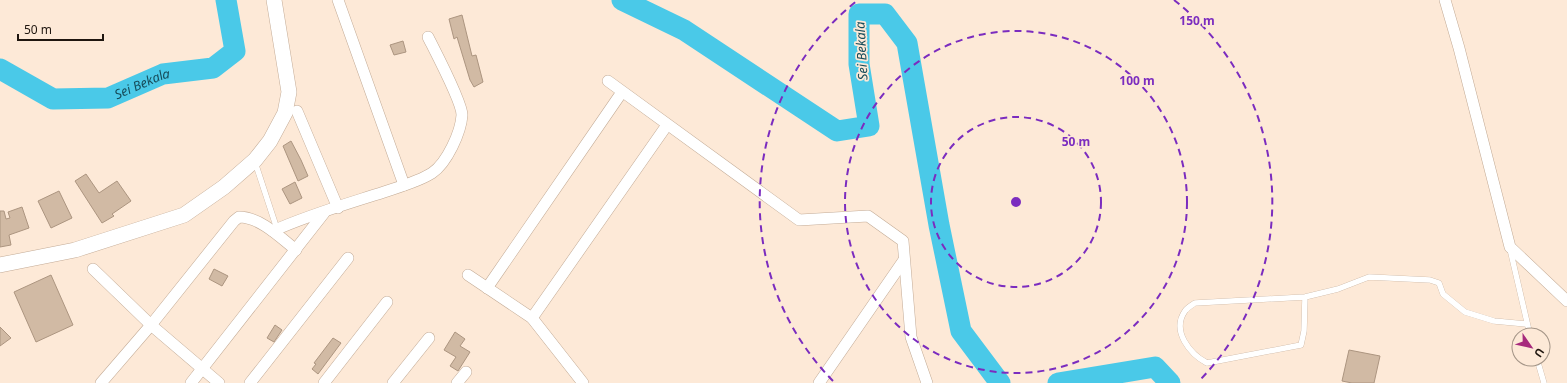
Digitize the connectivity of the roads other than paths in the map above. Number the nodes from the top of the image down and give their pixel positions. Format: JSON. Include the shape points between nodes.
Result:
{"nodes":[{"id":1,"x":274,"y":0,"type":"edge"},
{"id":2,"x":338,"y":0,"type":"edge"},
{"id":3,"x":1445,"y":0,"type":"edge"},
{"id":4,"x":428,"y":37,"type":"dead end"},
{"id":5,"x":608,"y":81,"type":"dead end"},
{"id":6,"x":622,"y":92,"type":"junction"},
{"id":7,"x":297,"y":111,"type":"dead end"},
{"id":8,"x":667,"y":125,"type":"junction"},
{"id":9,"x":255,"y":160,"type":"junction"},
{"id":10,"x":404,"y":185,"type":"junction"},
{"id":11,"x":338,"y":208,"type":"junction"},
{"id":12,"x":324,"y":212,"type":"junction"},
{"id":13,"x":275,"y":230,"type":"junction"},
{"id":14,"x":1510,"y":247,"type":"junction"},
{"id":15,"x":296,"y":250,"type":"junction"},
{"id":16,"x":348,"y":258,"type":"dead end"},
{"id":17,"x":904,"y":260,"type":"junction"},
{"id":18,"x":0,"y":265,"type":"edge"},
{"id":19,"x":93,"y":269,"type":"dead end"},
{"id":20,"x":468,"y":275,"type":"dead end"},
{"id":21,"x":487,"y":288,"type":"junction"},
{"id":22,"x":1305,"y":297,"type":"junction"},
{"id":23,"x":1567,"y":301,"type":"edge"},
{"id":24,"x":387,"y":302,"type":"dead end"},
{"id":25,"x":532,"y":318,"type":"junction"},
{"id":26,"x":1527,"y":324,"type":"junction"},
{"id":27,"x":150,"y":325,"type":"junction"},
{"id":28,"x":1528,"y":327,"type":"edge"},
{"id":29,"x":429,"y":338,"type":"dead end"},
{"id":30,"x":1539,"y":367,"type":"edge"},
{"id":31,"x":202,"y":370,"type":"junction"},
{"id":32,"x":466,"y":372,"type":"dead end"},
{"id":33,"x":101,"y":383,"type":"edge"},
{"id":34,"x":191,"y":383,"type":"edge"},
{"id":35,"x":219,"y":383,"type":"edge"},
{"id":36,"x":250,"y":383,"type":"edge"},
{"id":37,"x":324,"y":383,"type":"edge"},
{"id":38,"x":393,"y":383,"type":"edge"},
{"id":39,"x":457,"y":383,"type":"edge"},
{"id":40,"x":583,"y":383,"type":"edge"},
{"id":41,"x":820,"y":383,"type":"edge"},
{"id":42,"x":927,"y":383,"type":"edge"},
{"id":43,"x":1544,"y":383,"type":"edge"}],
"edges":[{"from":1,"to":9,"type":"main road","via":[[289,92],[285,113],[270,141]]},
{"from":2,"to":10,"type":"street"},
{"from":3,"to":14,"type":"street"},
{"from":4,"to":10,"type":"street","via":[[458,99],[462,114],[459,130],[440,167],[432,174]]},
{"from":5,"to":6,"type":"street"},
{"from":6,"to":8,"type":"street"},
{"from":6,"to":21,"type":"street"},
{"from":7,"to":11,"type":"street"},
{"from":8,"to":17,"type":"street","via":[[799,220],[868,216],[903,241]]},
{"from":8,"to":25,"type":"street"},
{"from":9,"to":13,"type":"lane"},
{"from":9,"to":18,"type":"main road","via":[[224,187],[184,215],[75,250]]},
{"from":10,"to":11,"type":"street"},
{"from":11,"to":12,"type":"street"},
{"from":12,"to":13,"type":"street"},
{"from":12,"to":15,"type":"street"},
{"from":13,"to":15,"type":"street"},
{"from":13,"to":27,"type":"street","via":[[251,219],[239,217]]},
{"from":14,"to":23,"type":"street"},
{"from":14,"to":26,"type":"lane"},
{"from":15,"to":31,"type":"street"},
{"from":16,"to":36,"type":"street"},
{"from":17,"to":41,"type":"street"},
{"from":17,"to":42,"type":"street","via":[[911,337]]},
{"from":19,"to":27,"type":"street"},
{"from":20,"to":21,"type":"street"},
{"from":21,"to":25,"type":"street"},
{"from":22,"to":22,"type":"lane","via":[[1195,303],[1185,310],[1180,322],[1183,341],[1198,358],[1207,363],[1301,345]]},
{"from":22,"to":26,"type":"lane","via":[[1338,289],[1369,277],[1430,280],[1439,283],[1443,294],[1465,312],[1494,321]]},
{"from":24,"to":37,"type":"street"},
{"from":25,"to":40,"type":"street"},
{"from":26,"to":28,"type":"lane"},
{"from":27,"to":31,"type":"street"},
{"from":27,"to":33,"type":"street"},
{"from":29,"to":38,"type":"street"},
{"from":30,"to":43,"type":"lane"},
{"from":31,"to":34,"type":"street"},
{"from":31,"to":35,"type":"street"},
{"from":32,"to":39,"type":"street"}]}
